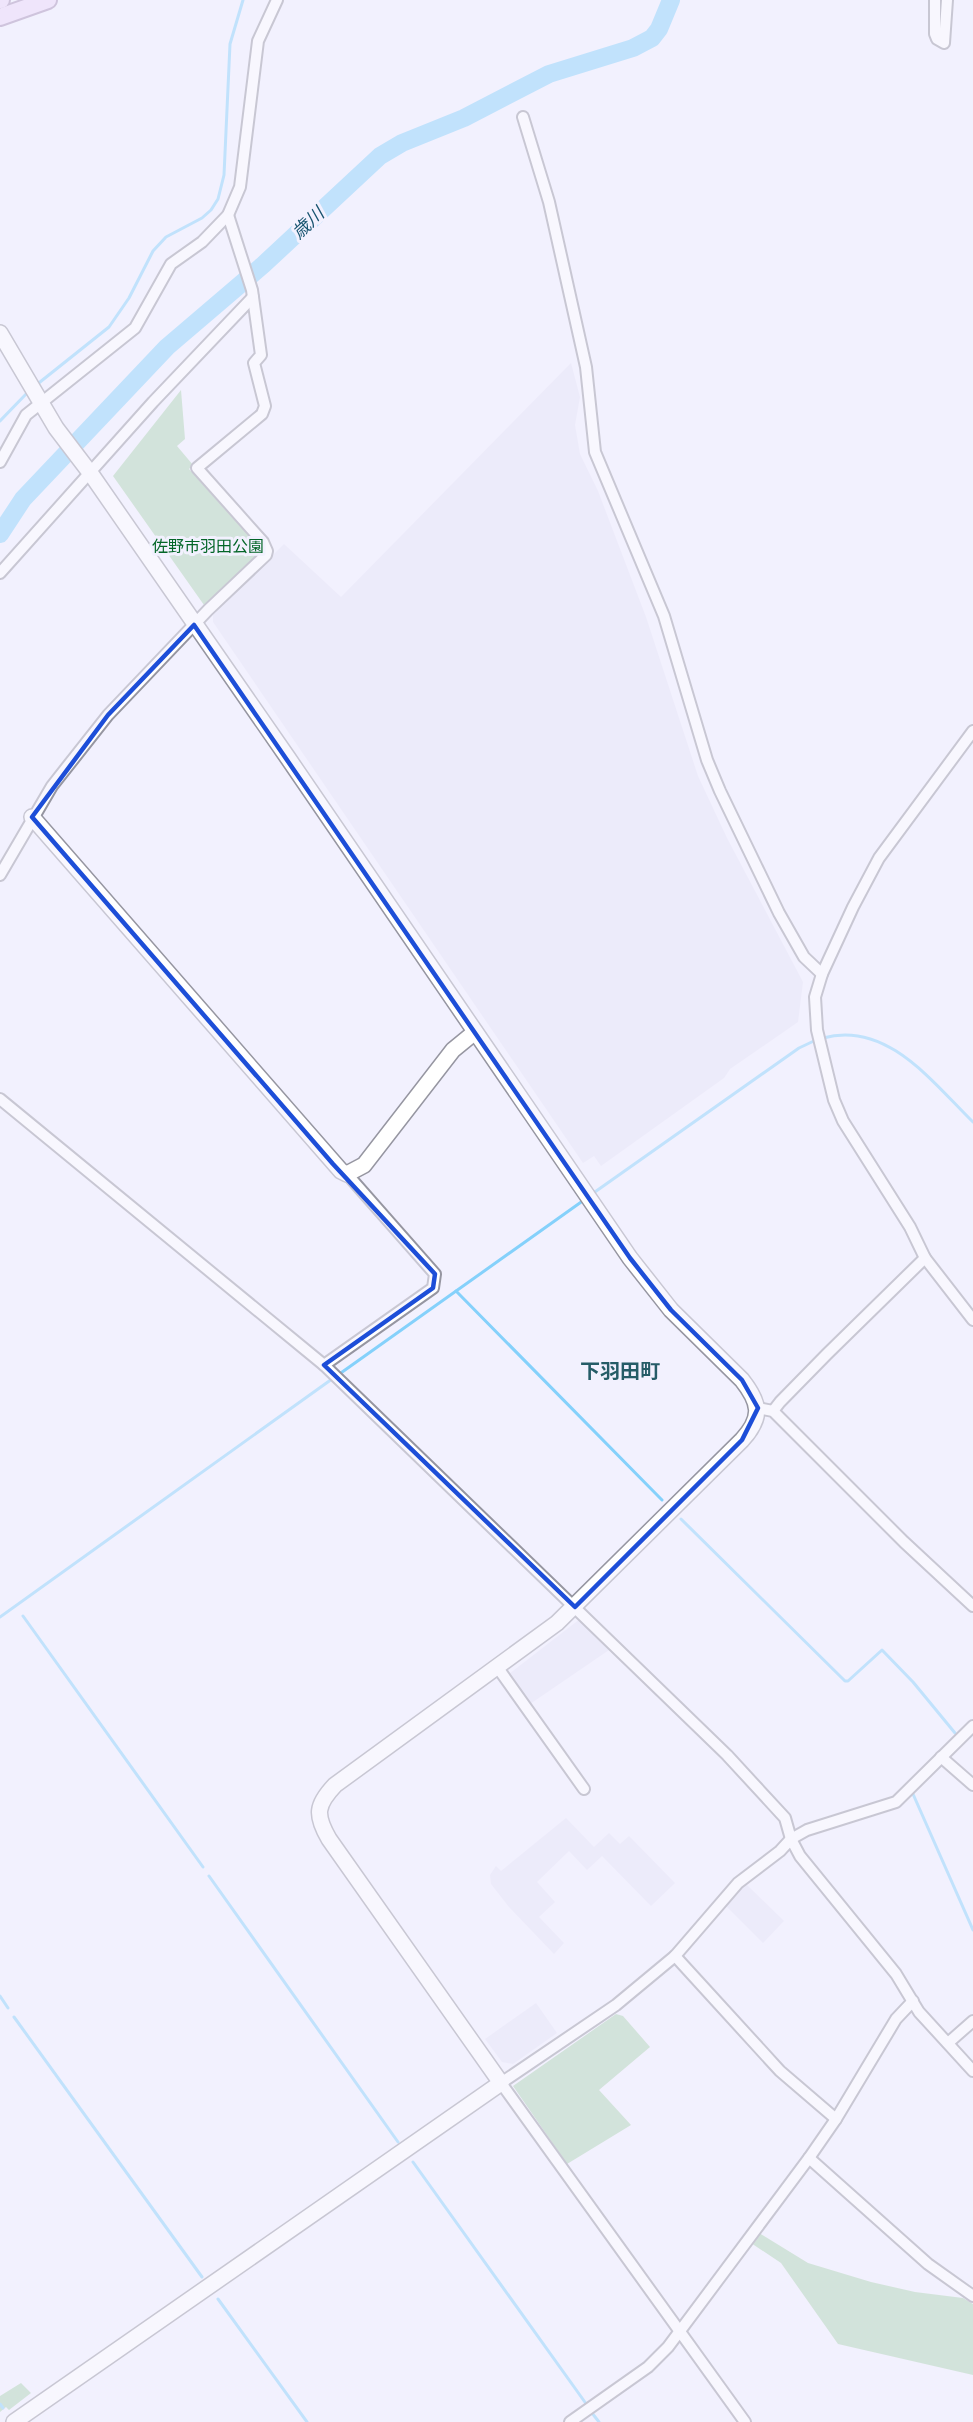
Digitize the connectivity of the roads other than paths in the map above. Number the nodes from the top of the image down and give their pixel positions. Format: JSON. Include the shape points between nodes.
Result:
{"nodes":[{"id":1,"x":48,"y":0,"type":"edge"},
{"id":2,"x":277,"y":0,"type":"edge"},
{"id":3,"x":935,"y":0,"type":"edge"},
{"id":4,"x":947,"y":0,"type":"edge"},
{"id":5,"x":0,"y":17,"type":"edge"},
{"id":6,"x":523,"y":117,"type":"dead end"},
{"id":7,"x":228,"y":215,"type":"junction"},
{"id":8,"x":252,"y":293,"type":"junction"},
{"id":9,"x":0,"y":333,"type":"edge"},
{"id":10,"x":40,"y":405,"type":"junction"},
{"id":11,"x":0,"y":462,"type":"edge"},
{"id":12,"x":89,"y":472,"type":"junction"},
{"id":13,"x":0,"y":573,"type":"edge"},
{"id":14,"x":194,"y":625,"type":"junction"},
{"id":15,"x":973,"y":731,"type":"edge"},
{"id":16,"x":32,"y":817,"type":"junction"},
{"id":17,"x":0,"y":875,"type":"edge"},
{"id":18,"x":822,"y":974,"type":"junction"},
{"id":19,"x":475,"y":1032,"type":"junction"},
{"id":20,"x":0,"y":1099,"type":"edge"},
{"id":21,"x":347,"y":1174,"type":"junction"},
{"id":22,"x":925,"y":1258,"type":"junction"},
{"id":23,"x":973,"y":1319,"type":"edge"},
{"id":24,"x":332,"y":1373,"type":"junction"},
{"id":25,"x":758,"y":1408,"type":"junction"},
{"id":26,"x":773,"y":1412,"type":"junction"},
{"id":27,"x":973,"y":1606,"type":"edge"},
{"id":28,"x":575,"y":1607,"type":"junction"},
{"id":29,"x":498,"y":1668,"type":"junction"},
{"id":30,"x":973,"y":1726,"type":"edge"},
{"id":31,"x":941,"y":1757,"type":"junction"},
{"id":32,"x":973,"y":1785,"type":"edge"},
{"id":33,"x":584,"y":1789,"type":"dead end"},
{"id":34,"x":791,"y":1839,"type":"junction"},
{"id":35,"x":675,"y":1956,"type":"junction"},
{"id":36,"x":912,"y":2001,"type":"junction"},
{"id":37,"x":973,"y":2021,"type":"edge"},
{"id":38,"x":948,"y":2043,"type":"junction"},
{"id":39,"x":973,"y":2072,"type":"edge"},
{"id":40,"x":501,"y":2083,"type":"junction"},
{"id":41,"x":836,"y":2119,"type":"junction"},
{"id":42,"x":809,"y":2158,"type":"junction"},
{"id":43,"x":973,"y":2296,"type":"edge"},
{"id":44,"x":681,"y":2330,"type":"junction"},
{"id":45,"x":14,"y":2422,"type":"edge"},
{"id":46,"x":570,"y":2422,"type":"edge"},
{"id":47,"x":746,"y":2422,"type":"edge"}],
"edges":[{"from":1,"to":5,"type":"main road"},
{"from":2,"to":7,"type":"street","via":[[258,41],[240,187]]},
{"from":3,"to":4,"type":"street","via":[[934,34],[944,43]]},
{"from":6,"to":18,"type":"street","via":[[549,202],[586,367],[596,452],[665,619],[720,791],[779,914],[804,957]]},
{"from":7,"to":8,"type":"street"},
{"from":7,"to":10,"type":"street","via":[[202,242],[171,264],[135,328]]},
{"from":8,"to":12,"type":"street"},
{"from":8,"to":14,"type":"street","via":[[261,356],[254,363],[265,406],[262,414],[197,468],[267,551]]},
{"from":9,"to":10,"type":"street"},
{"from":10,"to":11,"type":"street","via":[[26,415]]},
{"from":10,"to":12,"type":"street"},
{"from":12,"to":13,"type":"street"},
{"from":12,"to":14,"type":"street"},
{"from":14,"to":16,"type":"street","via":[[108,716]]},
{"from":14,"to":19,"type":"street"},
{"from":15,"to":18,"type":"street","via":[[879,858]]},
{"from":16,"to":17,"type":"street"},
{"from":16,"to":21,"type":"street","via":[[333,1164]]},
{"from":18,"to":22,"type":"street","via":[[815,997],[817,1030],[834,1100]]},
{"from":19,"to":21,"type":"street","via":[[453,1050],[364,1165]]},
{"from":19,"to":25,"type":"street","via":[[661,1299],[742,1380]]},
{"from":20,"to":24,"type":"street"},
{"from":21,"to":24,"type":"street","via":[[435,1274],[433,1288]]},
{"from":22,"to":23,"type":"street"},
{"from":22,"to":26,"type":"street"},
{"from":24,"to":28,"type":"street"},
{"from":25,"to":26,"type":"street"},
{"from":25,"to":28,"type":"street","via":[[756,1419],[742,1440]]},
{"from":26,"to":27,"type":"street"},
{"from":28,"to":29,"type":"street"},
{"from":28,"to":34,"type":"street","via":[[727,1755],[785,1818]]},
{"from":29,"to":33,"type":"street"},
{"from":29,"to":40,"type":"street","via":[[335,1785],[319,1808],[320,1824],[329,1839]]},
{"from":30,"to":31,"type":"street"},
{"from":31,"to":32,"type":"street"},
{"from":31,"to":34,"type":"street","via":[[896,1802],[807,1830]]},
{"from":34,"to":35,"type":"street","via":[[738,1883]]},
{"from":34,"to":36,"type":"street","via":[[800,1856],[889,1965]]},
{"from":35,"to":40,"type":"street","via":[[616,2005]]},
{"from":35,"to":41,"type":"street","via":[[780,2071]]},
{"from":36,"to":38,"type":"street"},
{"from":36,"to":41,"type":"street","via":[[896,2019]]},
{"from":37,"to":38,"type":"street"},
{"from":38,"to":39,"type":"street"},
{"from":40,"to":44,"type":"street"},
{"from":40,"to":45,"type":"street"},
{"from":41,"to":42,"type":"street"},
{"from":42,"to":43,"type":"street","via":[[928,2264]]},
{"from":42,"to":44,"type":"street"},
{"from":44,"to":46,"type":"street","via":[[648,2367]]},
{"from":44,"to":47,"type":"street"}]}
